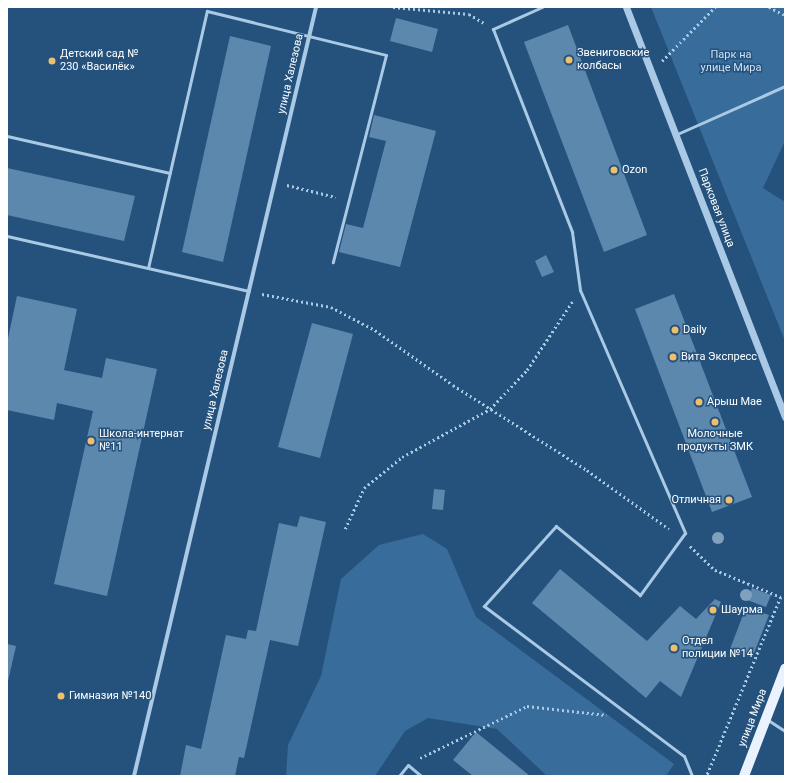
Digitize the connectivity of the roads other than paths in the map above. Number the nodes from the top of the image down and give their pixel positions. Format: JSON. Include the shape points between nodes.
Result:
{"nodes":[{"id":1,"x":208,"y":7,"type":"edge"},
{"id":2,"x":316,"y":7,"type":"edge"},
{"id":3,"x":542,"y":7,"type":"edge"},
{"id":4,"x":626,"y":7,"type":"edge"},
{"id":5,"x":207,"y":11,"type":"junction"},
{"id":6,"x":309,"y":35,"type":"junction"},
{"id":7,"x":785,"y":86,"type":"edge"},
{"id":8,"x":675,"y":135,"type":"junction"},
{"id":9,"x":7,"y":136,"type":"edge"},
{"id":10,"x":170,"y":173,"type":"junction"},
{"id":11,"x":7,"y":236,"type":"edge"},
{"id":12,"x":333,"y":262,"type":"dead end"},
{"id":13,"x":148,"y":268,"type":"junction"},
{"id":14,"x":249,"y":291,"type":"junction"},
{"id":15,"x":785,"y":417,"type":"edge"},
{"id":16,"x":785,"y":669,"type":"edge"},
{"id":17,"x":766,"y":719,"type":"junction"},
{"id":18,"x":785,"y":731,"type":"edge"},
{"id":19,"x":134,"y":776,"type":"edge"},
{"id":20,"x":399,"y":776,"type":"edge"},
{"id":21,"x":421,"y":776,"type":"edge"},
{"id":22,"x":692,"y":776,"type":"edge"},
{"id":23,"x":744,"y":776,"type":"edge"}],
"edges":[{"from":1,"to":5,"type":"lane"},
{"from":2,"to":6,"type":"street","name":"улица Халезова"},
{"from":3,"to":22,"type":"lane","via":[[493,29],[572,232],[580,290],[686,533],[640,595],[556,526],[484,606],[684,756]]},
{"from":4,"to":8,"type":"street","name":"Парковая улица"},
{"from":5,"to":6,"type":"lane"},
{"from":5,"to":10,"type":"lane"},
{"from":6,"to":12,"type":"lane","via":[[386,55]]},
{"from":6,"to":14,"type":"street","name":"улица Халезова"},
{"from":7,"to":8,"type":"lane"},
{"from":8,"to":15,"type":"street","name":"Парковая улица"},
{"from":9,"to":10,"type":"lane"},
{"from":10,"to":13,"type":"lane"},
{"from":11,"to":13,"type":"lane"},
{"from":13,"to":14,"type":"lane"},
{"from":14,"to":19,"type":"street","name":"улица Халезова"},
{"from":16,"to":17,"type":"main road","name":"улица Мира"},
{"from":17,"to":18,"type":"lane"},
{"from":17,"to":23,"type":"main road","name":"улица Мира"},
{"from":20,"to":21,"type":"lane","via":[[408,765]]}]}
